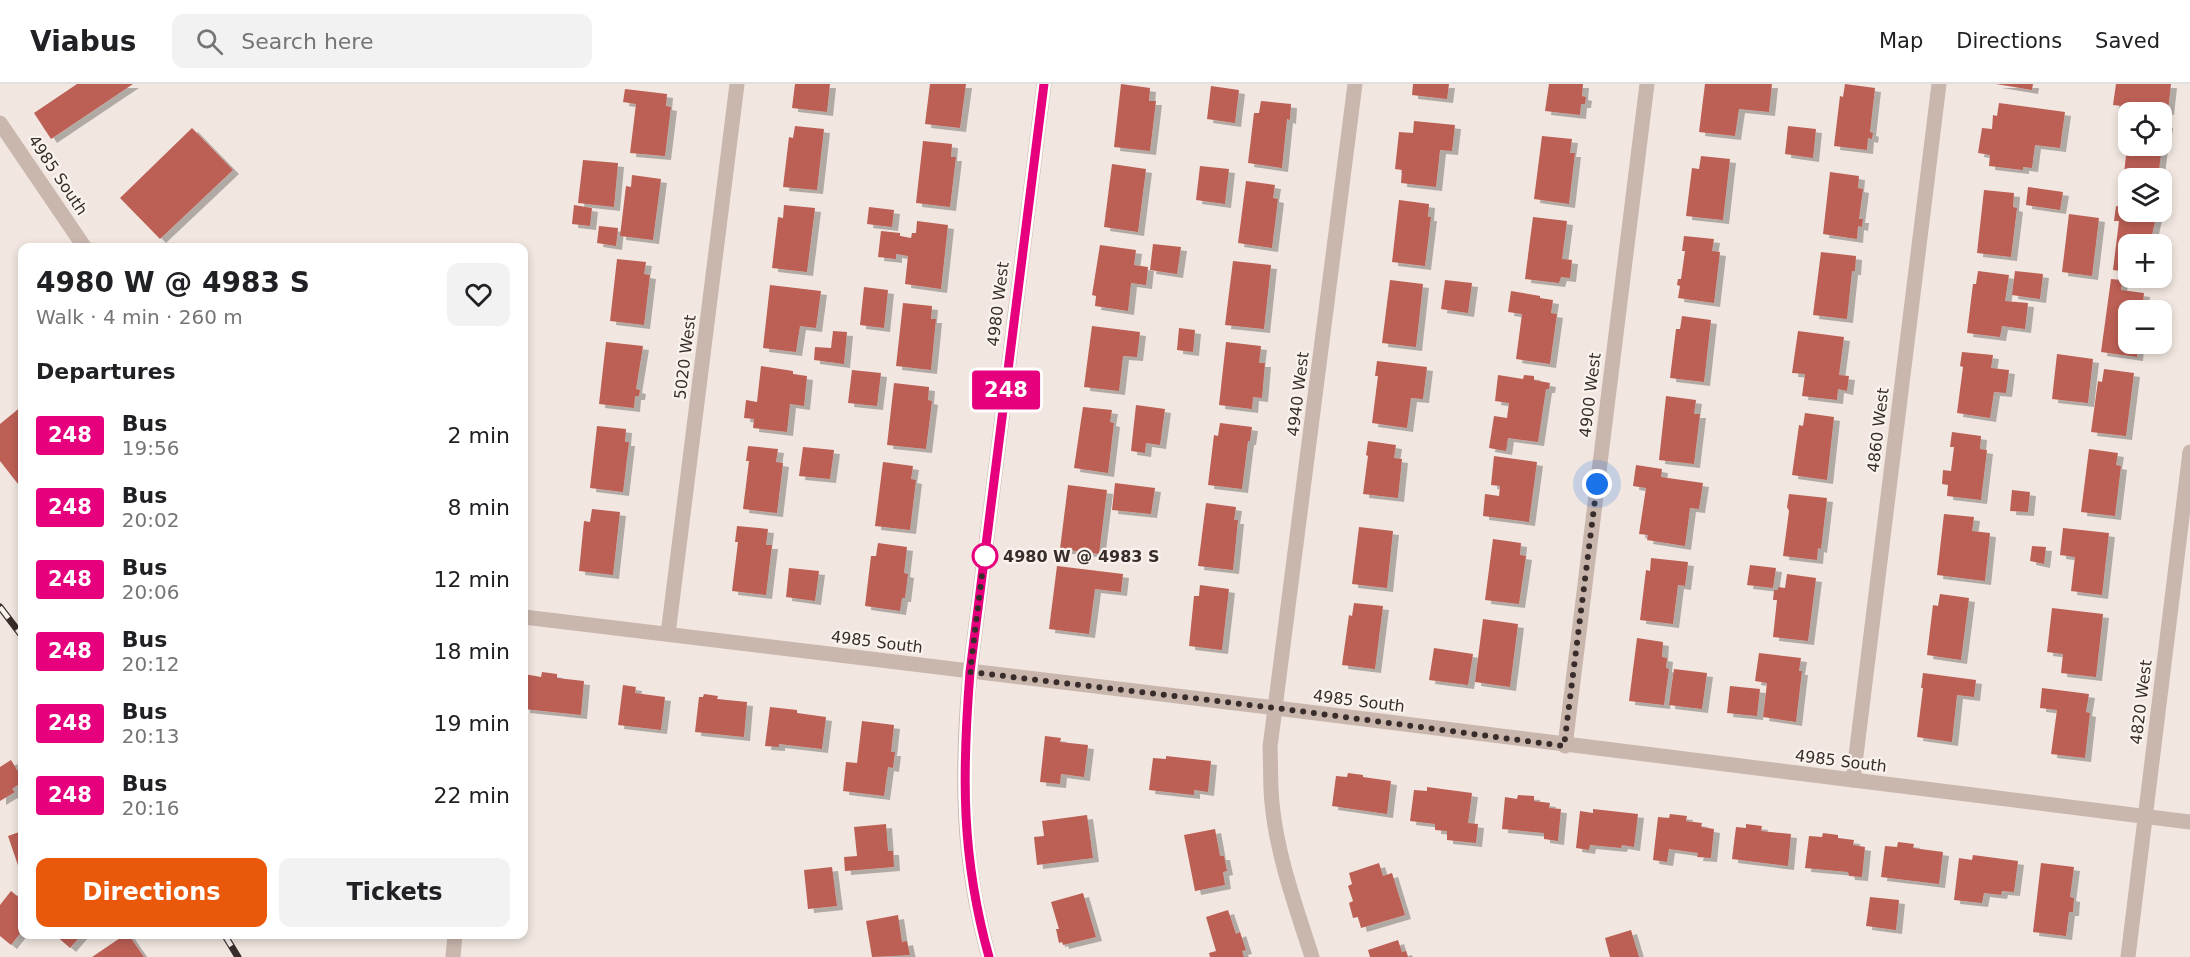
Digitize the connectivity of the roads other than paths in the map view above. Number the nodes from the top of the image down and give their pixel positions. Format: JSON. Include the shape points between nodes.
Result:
{"nodes":[{"id":1,"x":737,"y":84,"type":"edge"},
{"id":2,"x":1044,"y":84,"type":"edge"},
{"id":3,"x":1354,"y":84,"type":"edge"},
{"id":4,"x":1647,"y":84,"type":"edge"},
{"id":5,"x":1939,"y":84,"type":"edge"},
{"id":6,"x":0,"y":123,"type":"edge"},
{"id":7,"x":82,"y":243,"type":"edge"},
{"id":8,"x":2190,"y":452,"type":"edge"},
{"id":9,"x":2185,"y":530,"type":"edge"},
{"id":10,"x":528,"y":617,"type":"edge"},
{"id":11,"x":668,"y":634,"type":"junction"},
{"id":12,"x":970,"y":672,"type":"junction"},
{"id":13,"x":1276,"y":708,"type":"junction"},
{"id":14,"x":1564,"y":746,"type":"junction"},
{"id":15,"x":1852,"y":780,"type":"junction"},
{"id":16,"x":2145,"y":817,"type":"junction"},
{"id":17,"x":2190,"y":822,"type":"edge"},
{"id":18,"x":455,"y":939,"type":"edge"},
{"id":19,"x":453,"y":957,"type":"edge"},
{"id":20,"x":989,"y":957,"type":"edge"},
{"id":21,"x":1312,"y":957,"type":"edge"},
{"id":22,"x":2127,"y":957,"type":"edge"}],
"edges":[{"from":1,"to":11,"type":"street","name":"5020 West"},
{"from":2,"to":12,"type":"street","name":"4980 West"},
{"from":3,"to":13,"type":"street","name":"4940 West"},
{"from":4,"to":14,"type":"street","name":"4900 West"},
{"from":5,"to":15,"type":"street","name":"4860 West"},
{"from":6,"to":7,"type":"street","name":"4985 South"},
{"from":8,"to":9,"type":"street","name":"4820 West"},
{"from":9,"to":16,"type":"street","name":"4820 West"},
{"from":10,"to":11,"type":"street","name":"4985 South"},
{"from":11,"to":12,"type":"street","name":"4985 South"},
{"from":12,"to":13,"type":"street","name":"4985 South"},
{"from":12,"to":20,"type":"street","name":"4980 West","via":[[964,811],[979,922]]},
{"from":13,"to":14,"type":"street","name":"4985 South"},
{"from":13,"to":21,"type":"street","name":"4940 West","via":[[1270,747],[1272,803],[1283,865]]},
{"from":14,"to":15,"type":"street","name":"4985 South"},
{"from":15,"to":16,"type":"street","name":"4985 South"},
{"from":16,"to":17,"type":"street","name":"4985 South"},
{"from":16,"to":22,"type":"street","name":"4820 West"},
{"from":18,"to":19,"type":"street"}]}
